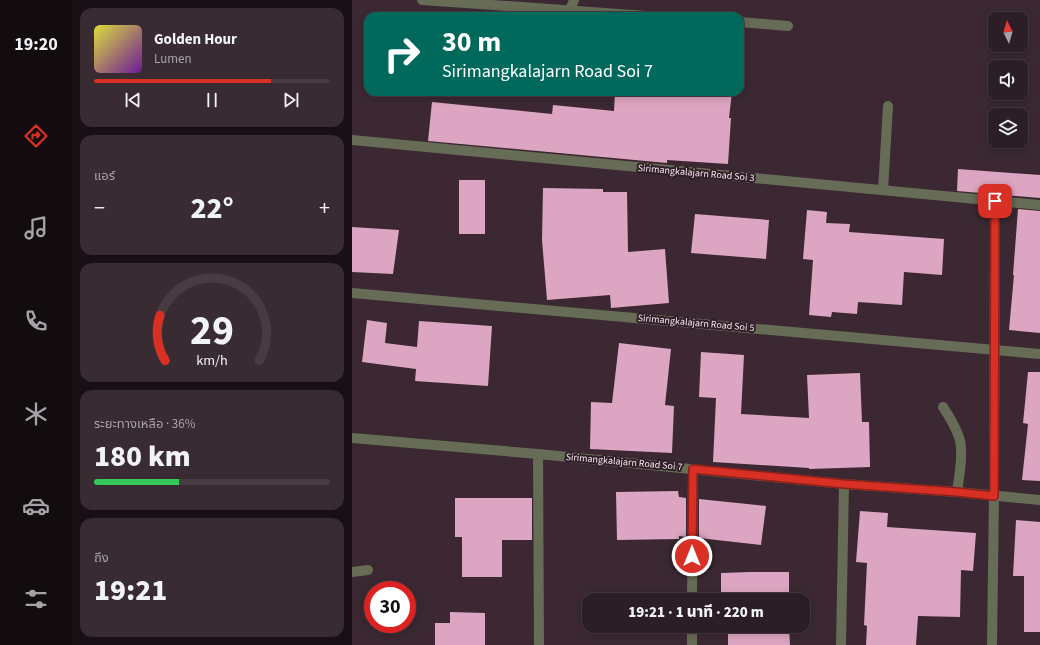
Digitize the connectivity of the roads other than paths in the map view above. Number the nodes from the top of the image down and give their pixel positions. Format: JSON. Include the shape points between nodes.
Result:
{"nodes":[{"id":1,"x":422,"y":0,"type":"edge"},
{"id":2,"x":574,"y":0,"type":"edge"},
{"id":3,"x":570,"y":10,"type":"junction"},
{"id":4,"x":595,"y":12,"type":"edge"},
{"id":5,"x":744,"y":22,"type":"edge"},
{"id":6,"x":788,"y":26,"type":"dead end"},
{"id":7,"x":888,"y":106,"type":"dead end"},
{"id":8,"x":352,"y":140,"type":"edge"},
{"id":9,"x":883,"y":190,"type":"junction"},
{"id":10,"x":995,"y":201,"type":"junction"},
{"id":11,"x":1040,"y":205,"type":"edge"},
{"id":12,"x":352,"y":293,"type":"edge"},
{"id":13,"x":994,"y":350,"type":"junction"},
{"id":14,"x":1040,"y":354,"type":"edge"},
{"id":15,"x":943,"y":407,"type":"dead end"},
{"id":16,"x":352,"y":438,"type":"edge"},
{"id":17,"x":538,"y":454,"type":"junction"},
{"id":18,"x":693,"y":469,"type":"junction"},
{"id":19,"x":844,"y":484,"type":"junction"},
{"id":20,"x":957,"y":492,"type":"junction"},
{"id":21,"x":994,"y":496,"type":"junction"},
{"id":22,"x":1040,"y":500,"type":"edge"},
{"id":23,"x":368,"y":570,"type":"dead end"},
{"id":24,"x":352,"y":572,"type":"edge"},
{"id":25,"x":692,"y":593,"type":"edge"},
{"id":26,"x":692,"y":633,"type":"edge"},
{"id":27,"x":539,"y":645,"type":"edge"},
{"id":28,"x":692,"y":645,"type":"edge"},
{"id":29,"x":841,"y":645,"type":"edge"},
{"id":30,"x":992,"y":645,"type":"edge"}],
"edges":[{"from":1,"to":3,"type":"street"},
{"from":2,"to":3,"type":"street"},
{"from":3,"to":4,"type":"street"},
{"from":5,"to":6,"type":"street"},
{"from":7,"to":9,"type":"street"},
{"from":8,"to":9,"type":"street","name":"Sirimangkalajarn Road Soi 3"},
{"from":9,"to":10,"type":"street","name":"Sirimangkalajarn Road Soi 3"},
{"from":10,"to":11,"type":"street","name":"Sirimangkalajarn Road Soi 3"},
{"from":10,"to":13,"type":"street"},
{"from":12,"to":13,"type":"street","name":"Sirimangkalajarn Road Soi 5"},
{"from":13,"to":14,"type":"street","name":"Sirimangkalajarn Road Soi 5"},
{"from":13,"to":21,"type":"street"},
{"from":15,"to":20,"type":"street","via":[[955,427],[962,448]]},
{"from":16,"to":17,"type":"street","name":"Sirimangkalajarn Road Soi 7"},
{"from":17,"to":18,"type":"street","name":"Sirimangkalajarn Road Soi 7"},
{"from":17,"to":27,"type":"street"},
{"from":18,"to":19,"type":"street","name":"Sirimangkalajarn Road Soi 7"},
{"from":18,"to":25,"type":"street"},
{"from":19,"to":20,"type":"street","name":"Sirimangkalajarn Road Soi 7"},
{"from":19,"to":29,"type":"street"},
{"from":20,"to":21,"type":"street","name":"Sirimangkalajarn Road Soi 7"},
{"from":21,"to":22,"type":"street","name":"Sirimangkalajarn Road Soi 7"},
{"from":21,"to":30,"type":"street"},
{"from":23,"to":24,"type":"street"},
{"from":26,"to":28,"type":"street"}]}
